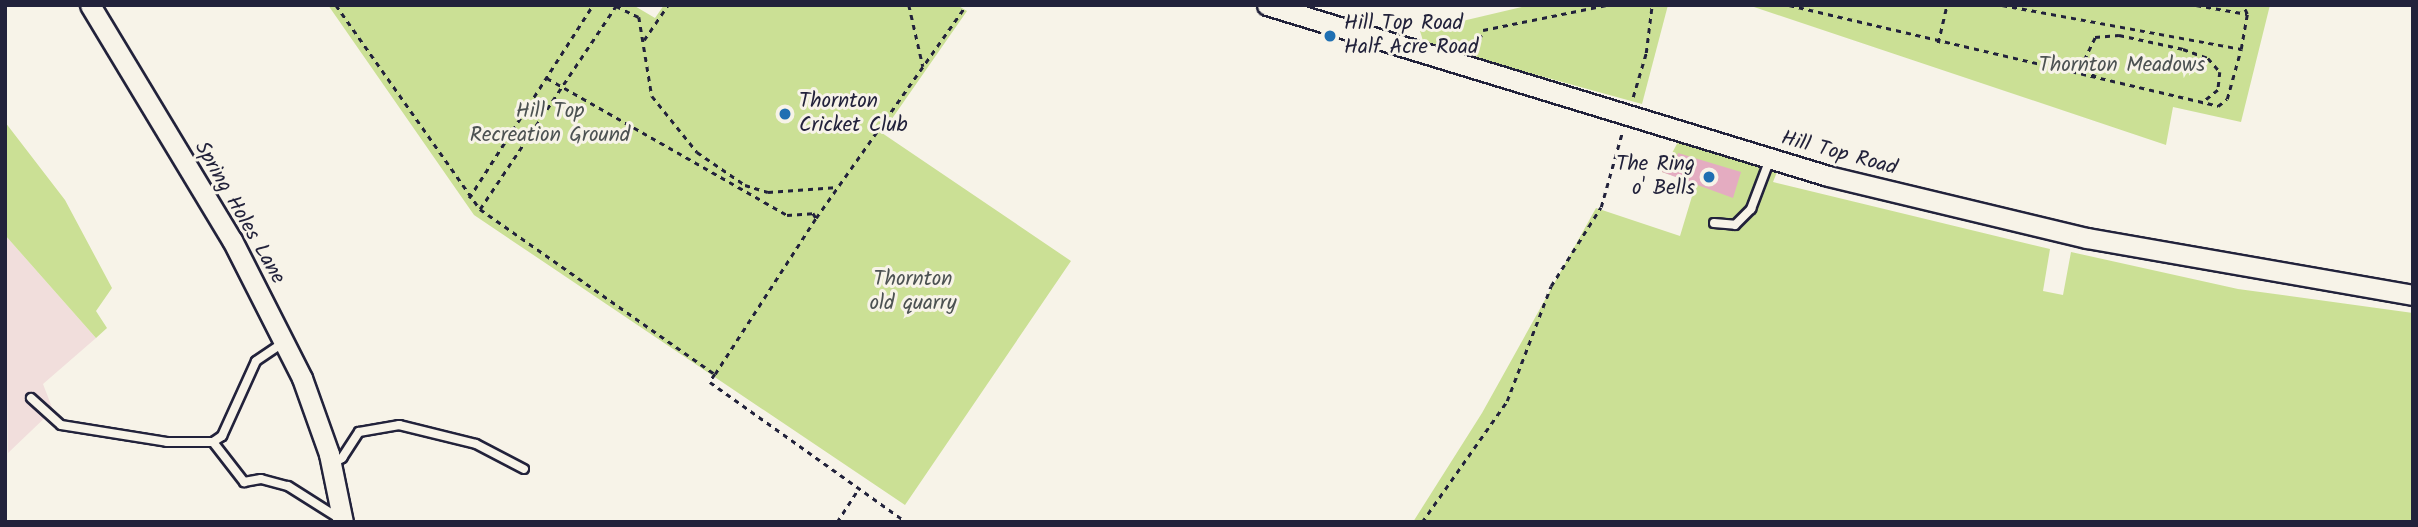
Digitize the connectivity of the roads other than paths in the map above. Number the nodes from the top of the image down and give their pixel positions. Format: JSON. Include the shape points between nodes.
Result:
{"nodes":[{"id":1,"x":90,"y":5,"type":"edge"},
{"id":2,"x":1267,"y":5,"type":"edge"},
{"id":3,"x":1770,"y":159,"type":"junction"},
{"id":4,"x":1714,"y":223,"type":"dead end"},
{"id":5,"x":2413,"y":295,"type":"edge"},
{"id":6,"x":284,"y":342,"type":"junction"},
{"id":7,"x":30,"y":398,"type":"dead end"},
{"id":8,"x":213,"y":442,"type":"junction"},
{"id":9,"x":331,"y":459,"type":"junction"},
{"id":10,"x":524,"y":469,"type":"dead end"},
{"id":11,"x":342,"y":521,"type":"edge"}],
"edges":[{"from":1,"to":6,"type":"street","name":"Spring Holes Lane","via":[[232,240]]},
{"from":2,"to":3,"type":"street","name":"Hill Top Road"},
{"from":3,"to":4,"type":"lane","via":[[1751,209],[1735,225]]},
{"from":3,"to":5,"type":"street","name":"Hill Top Road","via":[[2087,238]]},
{"from":6,"to":8,"type":"lane","via":[[256,361],[222,436]]},
{"from":6,"to":9,"type":"street","name":"Spring Holes Lane"},
{"from":7,"to":8,"type":"lane","via":[[61,425],[167,442]]},
{"from":8,"to":11,"type":"lane","via":[[244,482],[261,479],[288,486]]},
{"from":9,"to":10,"type":"lane","via":[[342,458],[359,432],[399,425],[476,444]]},
{"from":9,"to":11,"type":"street","name":"Spring Holes Lane"}]}
